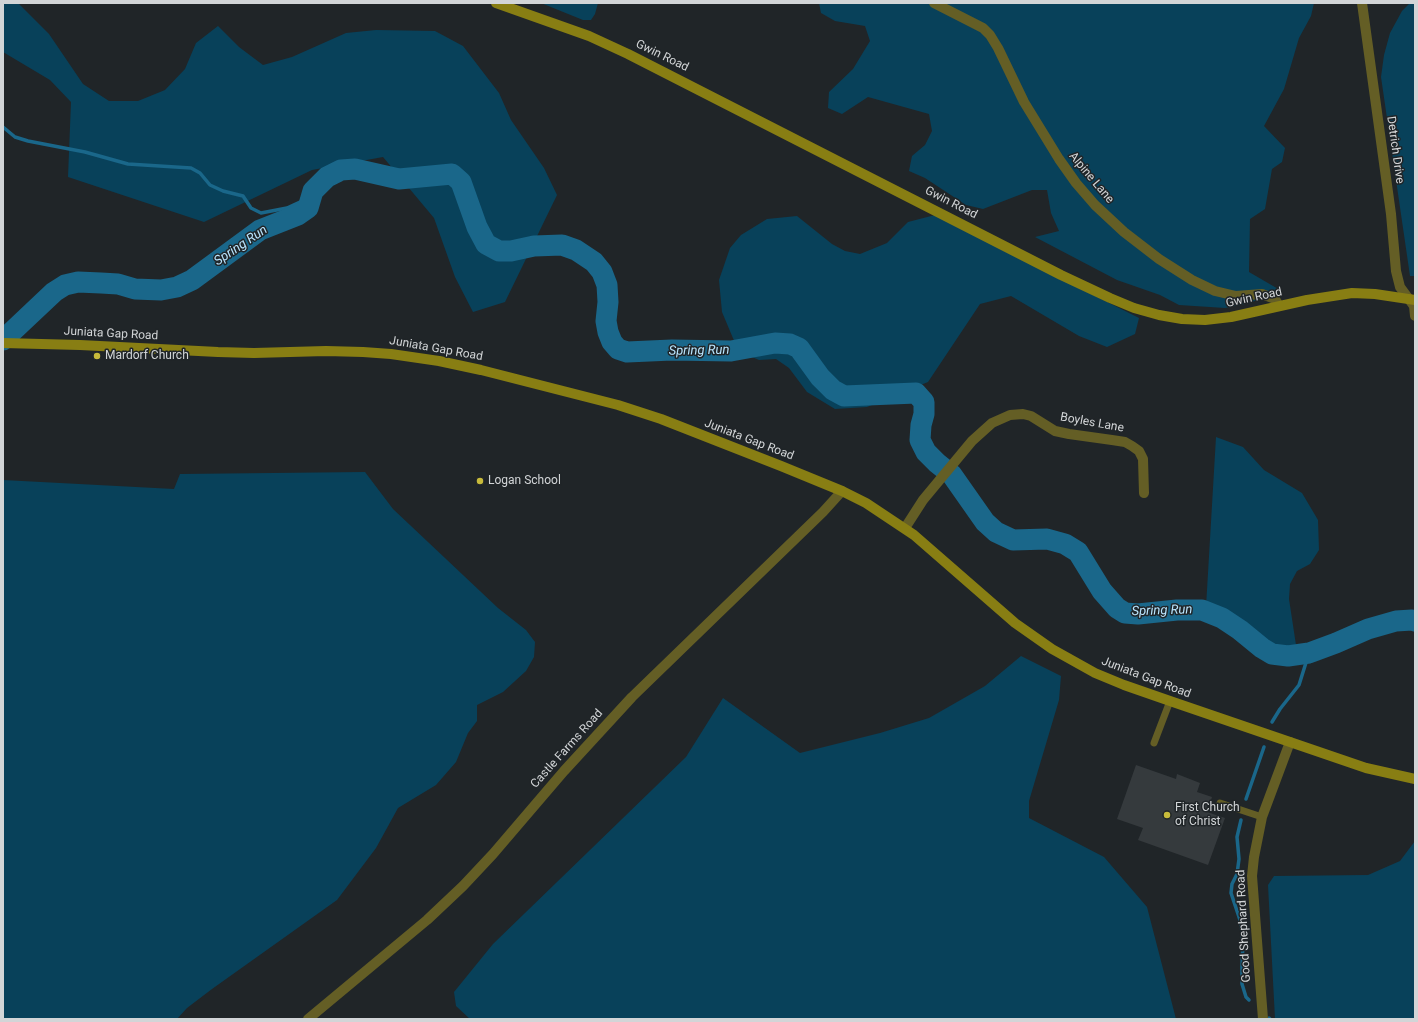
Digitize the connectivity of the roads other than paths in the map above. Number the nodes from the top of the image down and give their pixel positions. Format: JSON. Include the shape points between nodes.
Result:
{"nodes":[{"id":1,"x":496,"y":3,"type":"edge"},
{"id":2,"x":934,"y":3,"type":"edge"},
{"id":3,"x":1362,"y":3,"type":"edge"},
{"id":4,"x":1412,"y":299,"type":"edge"},
{"id":5,"x":1280,"y":306,"type":"junction"},
{"id":6,"x":1415,"y":316,"type":"edge"},
{"id":7,"x":6,"y":343,"type":"edge"},
{"id":8,"x":842,"y":491,"type":"junction"},
{"id":9,"x":1144,"y":493,"type":"dead end"},
{"id":10,"x":905,"y":528,"type":"junction"},
{"id":11,"x":1170,"y":702,"type":"junction"},
{"id":12,"x":1290,"y":742,"type":"junction"},
{"id":13,"x":1154,"y":744,"type":"dead end"},
{"id":14,"x":1415,"y":779,"type":"edge"},
{"id":15,"x":1220,"y":803,"type":"dead end"},
{"id":16,"x":1262,"y":817,"type":"junction"},
{"id":17,"x":308,"y":1019,"type":"edge"},
{"id":18,"x":1263,"y":1019,"type":"edge"}],
"edges":[{"from":1,"to":5,"type":"main road","name":"Gwin Road","via":[[589,36],[628,54],[1054,271],[1134,308],[1170,317],[1205,320]]},
{"from":2,"to":5,"type":"street","name":"Alpine Lane","via":[[983,28],[990,35],[1024,102],[1058,159],[1095,205],[1124,232],[1159,259],[1215,291],[1236,296],[1262,294],[1275,299]]},
{"from":3,"to":4,"type":"street","name":"Detrich Drive","via":[[1391,214],[1396,271],[1400,287]]},
{"from":4,"to":5,"type":"main road","name":"Gwin Road","via":[[1352,293]]},
{"from":4,"to":6,"type":"street","name":"Detrich Drive"},
{"from":7,"to":8,"type":"main road","name":"Juniata Gap Road","via":[[226,352],[363,352],[439,361],[618,405]]},
{"from":8,"to":10,"type":"main road","name":"Juniata Gap Road"},
{"from":8,"to":17,"type":"street","name":"Castle Farms Road","via":[[632,697],[463,886],[427,920]]},
{"from":9,"to":10,"type":"street","name":"Boyles Lane","via":[[1143,459],[1139,451],[1132,446],[1124,442],[1055,431],[1031,416],[1010,415],[992,423],[972,442],[923,500]]},
{"from":10,"to":11,"type":"main road","name":"Juniata Gap Road","via":[[1015,623],[1052,649],[1096,673]]},
{"from":11,"to":12,"type":"main road","name":"Juniata Gap Road"},
{"from":11,"to":13,"type":"lane"},
{"from":12,"to":14,"type":"main road","name":"Juniata Gap Road","via":[[1366,768]]},
{"from":12,"to":16,"type":"street","name":"Good Shephard Road"},
{"from":15,"to":16,"type":"lane"},
{"from":16,"to":18,"type":"street","name":"Good Shephard Road","via":[[1252,876]]}]}
